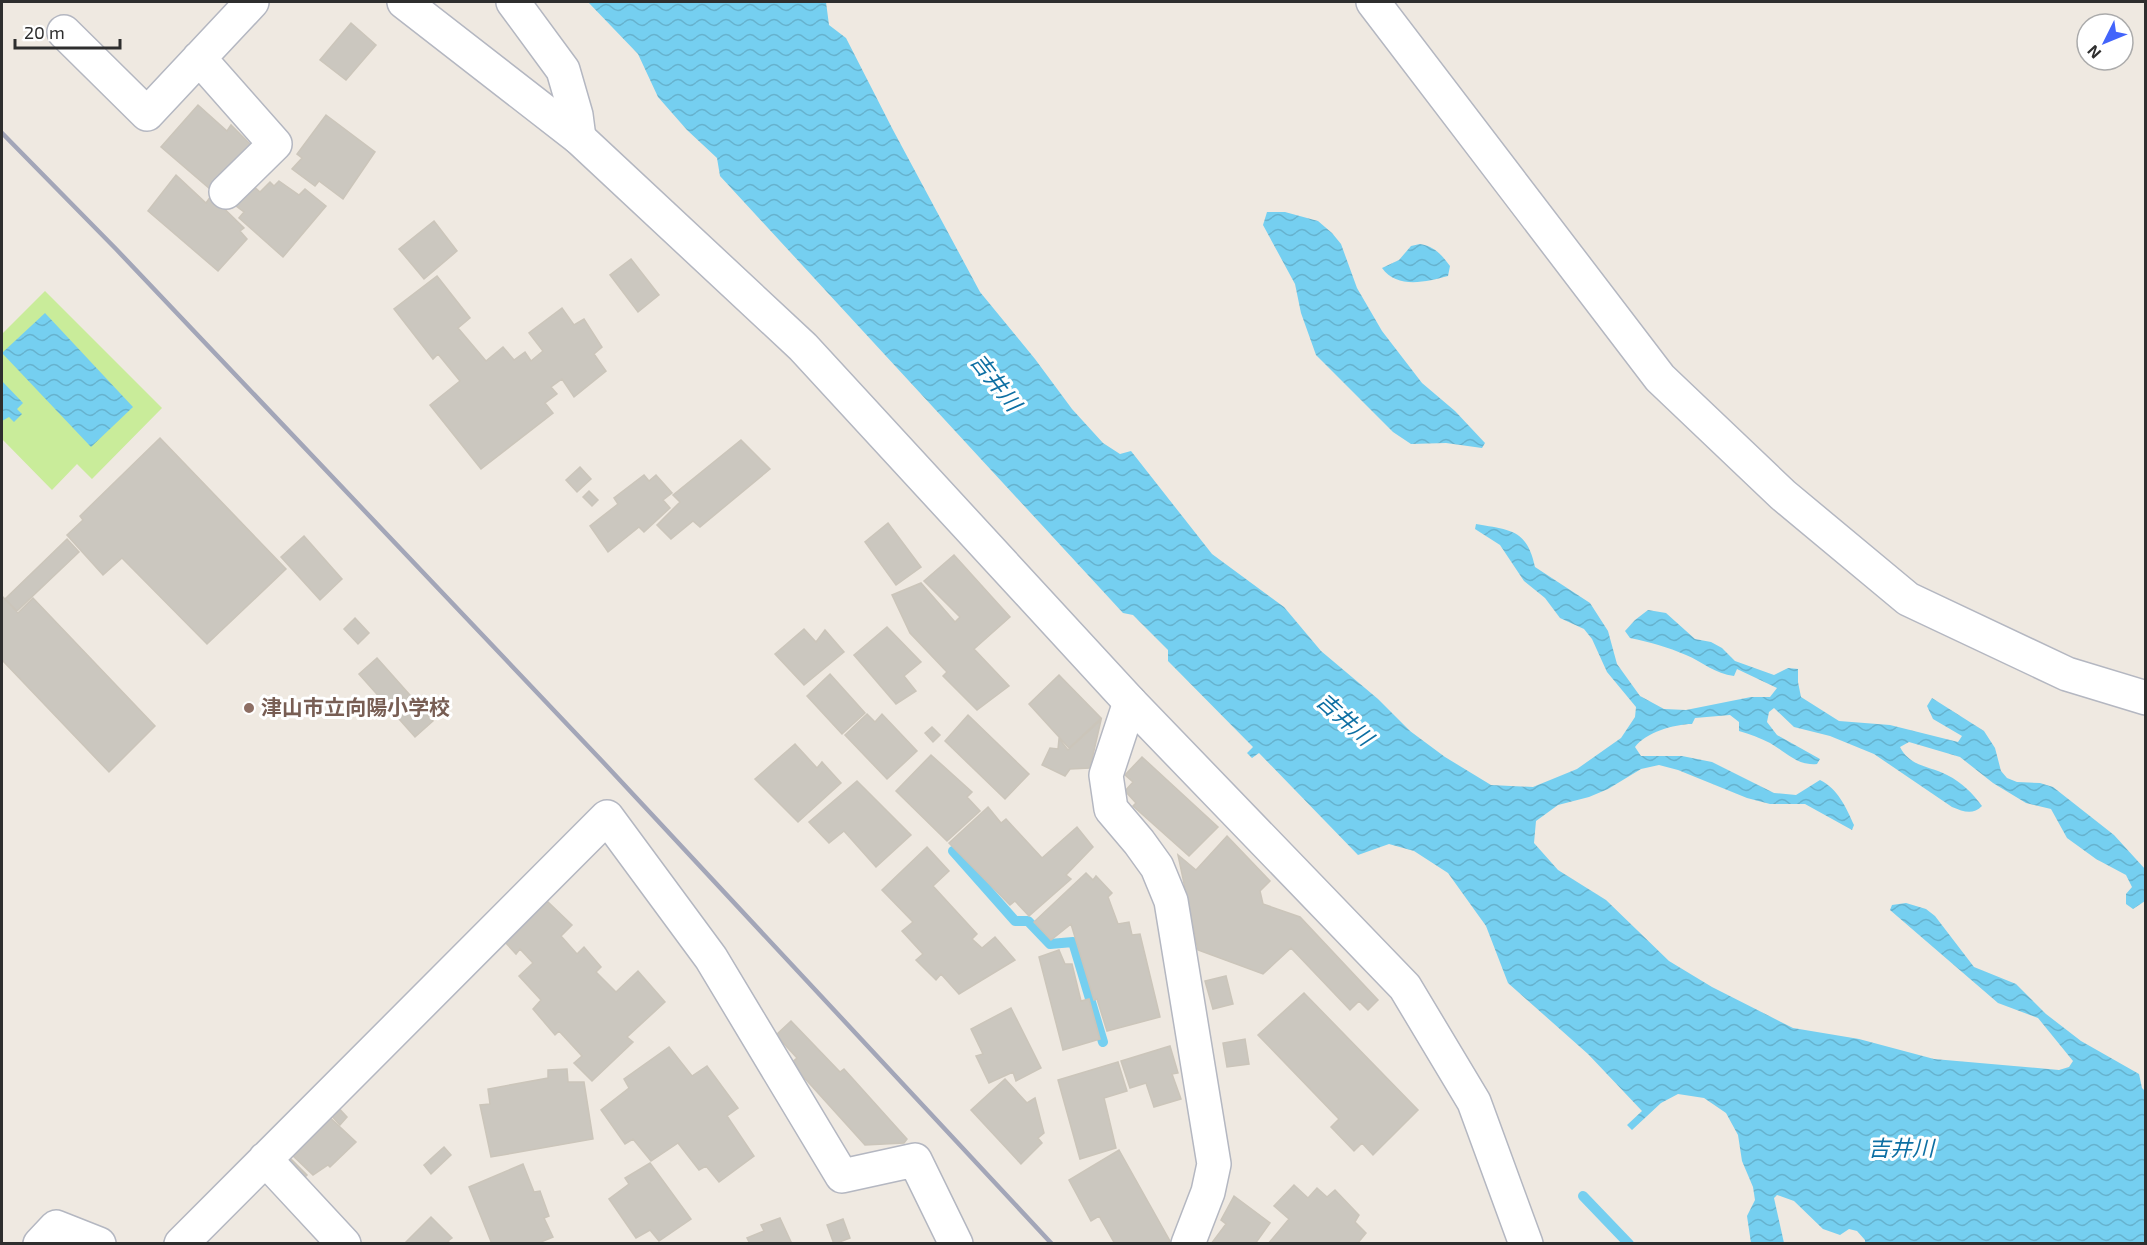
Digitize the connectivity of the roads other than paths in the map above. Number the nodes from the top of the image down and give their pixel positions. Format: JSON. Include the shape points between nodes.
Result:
{"nodes":[{"id":1,"x":252,"y":2,"type":"edge"},
{"id":2,"x":404,"y":2,"type":"edge"},
{"id":3,"x":513,"y":2,"type":"edge"},
{"id":4,"x":1373,"y":2,"type":"edge"},
{"id":5,"x":64,"y":32,"type":"dead end"},
{"id":6,"x":200,"y":58,"type":"junction"},
{"id":7,"x":579,"y":138,"type":"junction"},
{"id":8,"x":226,"y":192,"type":"dead end"},
{"id":9,"x":2145,"y":698,"type":"edge"},
{"id":10,"x":1130,"y":702,"type":"junction"},
{"id":11,"x":265,"y":1159,"type":"junction"},
{"id":12,"x":1528,"y":1238,"type":"edge"},
{"id":13,"x":40,"y":1244,"type":"edge"},
{"id":14,"x":99,"y":1244,"type":"edge"},
{"id":15,"x":181,"y":1244,"type":"edge"},
{"id":16,"x":344,"y":1244,"type":"edge"},
{"id":17,"x":956,"y":1244,"type":"edge"},
{"id":18,"x":1188,"y":1244,"type":"edge"}],
"edges":[{"from":1,"to":6,"type":"street"},
{"from":2,"to":7,"type":"street"},
{"from":3,"to":7,"type":"street","via":[[563,70]]},
{"from":4,"to":9,"type":"street","via":[[1660,378],[1783,495],[1908,599],[2067,674]]},
{"from":5,"to":6,"type":"street","via":[[147,114]]},
{"from":6,"to":8,"type":"street","via":[[275,144]]},
{"from":7,"to":10,"type":"street","via":[[803,347]]},
{"from":10,"to":12,"type":"street","via":[[1405,987],[1474,1102]]},
{"from":10,"to":18,"type":"street","via":[[1106,775],[1111,809],[1157,867],[1171,901],[1214,1164]]},
{"from":11,"to":15,"type":"street"},
{"from":11,"to":16,"type":"street"},
{"from":11,"to":17,"type":"street","via":[[607,817],[711,958],[842,1176],[915,1160]]},
{"from":13,"to":14,"type":"street","via":[[56,1227]]}]}
